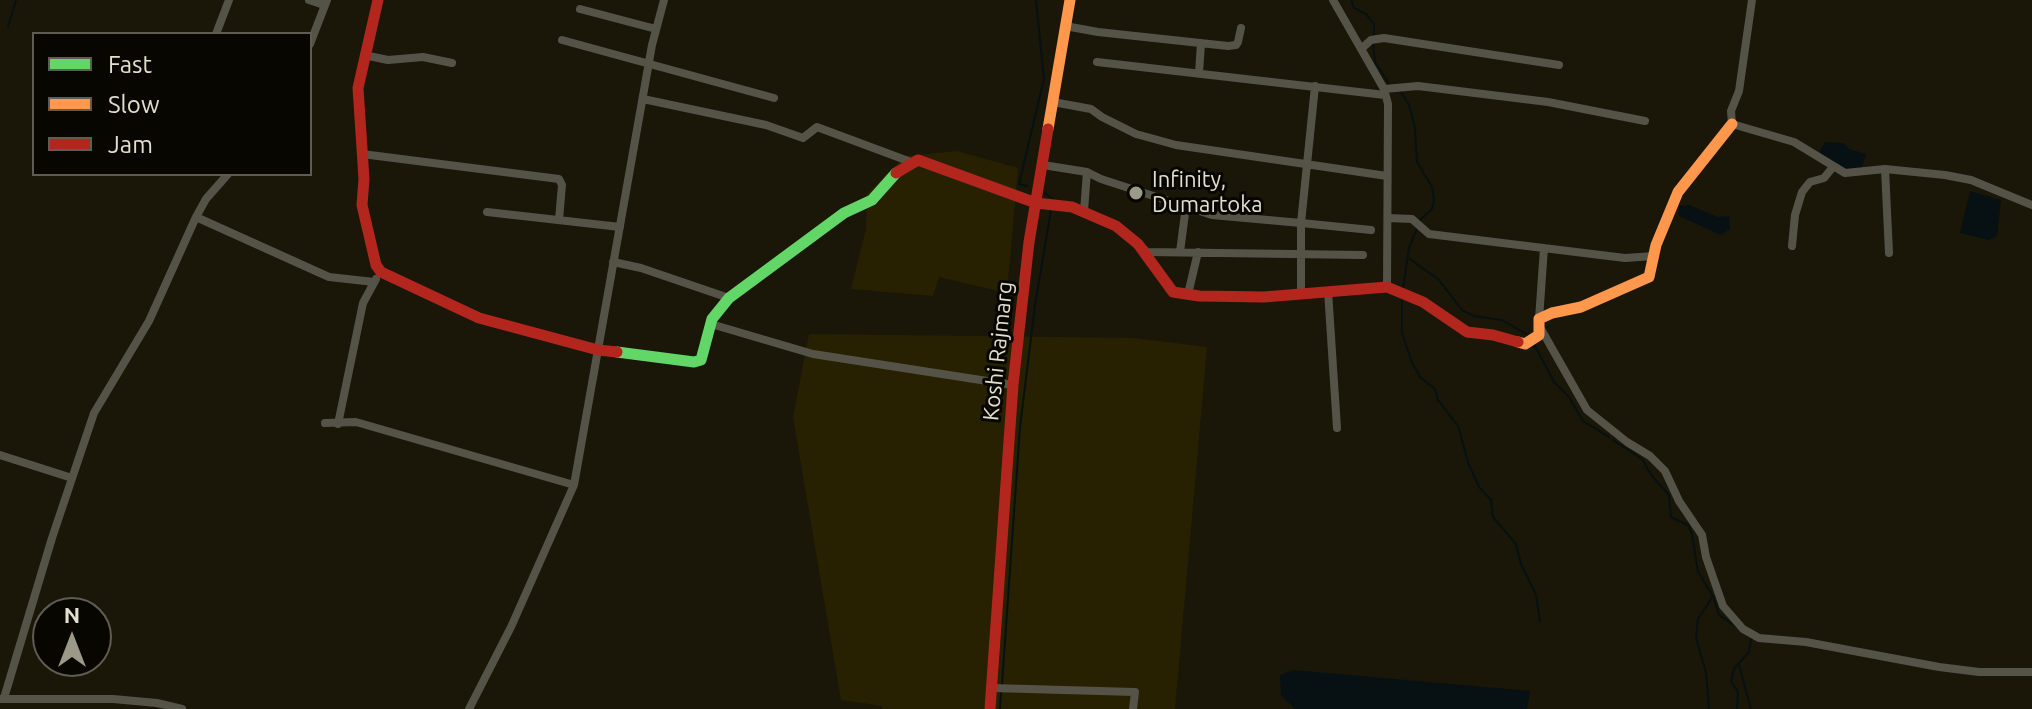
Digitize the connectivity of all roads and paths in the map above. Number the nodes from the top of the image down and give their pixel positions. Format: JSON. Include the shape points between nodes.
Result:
{"nodes":[{"id":1,"x":229,"y":0,"type":"edge"},
{"id":2,"x":309,"y":0,"type":"edge"},
{"id":3,"x":378,"y":0,"type":"edge"},
{"id":4,"x":664,"y":0,"type":"edge"},
{"id":5,"x":1070,"y":0,"type":"edge"},
{"id":6,"x":1333,"y":0,"type":"edge"},
{"id":7,"x":1752,"y":0,"type":"edge"},
{"id":8,"x":325,"y":2,"type":"edge"},
{"id":9,"x":580,"y":9,"type":"dead end"},
{"id":10,"x":1065,"y":26,"type":"junction"},
{"id":11,"x":1241,"y":28,"type":"dead end"},
{"id":12,"x":656,"y":29,"type":"junction"},
{"id":13,"x":217,"y":32,"type":"edge"},
{"id":14,"x":312,"y":38,"type":"edge"},
{"id":15,"x":562,"y":40,"type":"dead end"},
{"id":16,"x":1201,"y":43,"type":"junction"},
{"id":17,"x":1361,"y":49,"type":"junction"},
{"id":18,"x":364,"y":55,"type":"junction"},
{"id":19,"x":1097,"y":62,"type":"dead end"},
{"id":20,"x":452,"y":63,"type":"dead end"},
{"id":21,"x":649,"y":65,"type":"junction"},
{"id":22,"x":1559,"y":65,"type":"dead end"},
{"id":23,"x":1199,"y":73,"type":"junction"},
{"id":24,"x":1315,"y":86,"type":"junction"},
{"id":25,"x":1389,"y":89,"type":"junction"},
{"id":26,"x":774,"y":98,"type":"dead end"},
{"id":27,"x":643,"y":99,"type":"junction"},
{"id":28,"x":1053,"y":102,"type":"junction"},
{"id":29,"x":1645,"y":121,"type":"dead end"},
{"id":30,"x":1732,"y":124,"type":"junction"},
{"id":31,"x":362,"y":154,"type":"junction"},
{"id":32,"x":911,"y":162,"type":"junction"},
{"id":33,"x":1306,"y":164,"type":"junction"},
{"id":34,"x":1043,"y":165,"type":"junction"},
{"id":35,"x":1833,"y":167,"type":"junction"},
{"id":36,"x":1885,"y":169,"type":"junction"},
{"id":37,"x":1087,"y":172,"type":"junction"},
{"id":38,"x":226,"y":176,"type":"edge"},
{"id":39,"x":1387,"y":176,"type":"junction"},
{"id":40,"x":1036,"y":203,"type":"junction"},
{"id":41,"x":2032,"y":205,"type":"edge"},
{"id":42,"x":1186,"y":206,"type":"junction"},
{"id":43,"x":1084,"y":211,"type":"junction"},
{"id":44,"x":487,"y":212,"type":"dead end"},
{"id":45,"x":196,"y":217,"type":"junction"},
{"id":46,"x":1388,"y":218,"type":"junction"},
{"id":47,"x":559,"y":220,"type":"junction"},
{"id":48,"x":1301,"y":223,"type":"junction"},
{"id":49,"x":620,"y":227,"type":"junction"},
{"id":50,"x":1371,"y":230,"type":"dead end"},
{"id":51,"x":1138,"y":244,"type":"junction"},
{"id":52,"x":1792,"y":246,"type":"dead end"},
{"id":53,"x":1544,"y":248,"type":"junction"},
{"id":54,"x":1180,"y":252,"type":"junction"},
{"id":55,"x":1198,"y":252,"type":"junction"},
{"id":56,"x":1889,"y":253,"type":"dead end"},
{"id":57,"x":1301,"y":254,"type":"junction"},
{"id":58,"x":1363,"y":255,"type":"dead end"},
{"id":59,"x":1654,"y":256,"type":"junction"},
{"id":60,"x":613,"y":262,"type":"junction"},
{"id":61,"x":377,"y":277,"type":"junction"},
{"id":62,"x":1387,"y":287,"type":"junction"},
{"id":63,"x":1328,"y":291,"type":"junction"},
{"id":64,"x":1301,"y":293,"type":"junction"},
{"id":65,"x":1188,"y":294,"type":"junction"},
{"id":66,"x":729,"y":298,"type":"junction"},
{"id":67,"x":711,"y":324,"type":"junction"},
{"id":68,"x":1536,"y":332,"type":"junction"},
{"id":69,"x":598,"y":350,"type":"junction"},
{"id":70,"x":1013,"y":385,"type":"junction"},
{"id":71,"x":325,"y":423,"type":"dead end"},
{"id":72,"x":338,"y":424,"type":"junction"},
{"id":73,"x":1337,"y":428,"type":"dead end"},
{"id":74,"x":0,"y":455,"type":"edge"},
{"id":75,"x":72,"y":478,"type":"junction"},
{"id":76,"x":574,"y":485,"type":"junction"},
{"id":77,"x":2032,"y":672,"type":"edge"},
{"id":78,"x":992,"y":688,"type":"junction"},
{"id":79,"x":2,"y":699,"type":"edge"},
{"id":80,"x":182,"y":709,"type":"edge"},
{"id":81,"x":469,"y":709,"type":"edge"},
{"id":82,"x":990,"y":709,"type":"edge"},
{"id":83,"x":1133,"y":709,"type":"edge"}],
"edges":[{"from":1,"to":13,"type":"street"},
{"from":2,"to":8,"type":"street"},
{"from":3,"to":18,"type":"street"},
{"from":4,"to":12,"type":"street"},
{"from":5,"to":10,"type":"street","name":"Koshi Rajmarg"},
{"from":6,"to":17,"type":"street"},
{"from":7,"to":30,"type":"street"},
{"from":8,"to":14,"type":"street"},
{"from":9,"to":12,"type":"street"},
{"from":10,"to":16,"type":"street"},
{"from":10,"to":28,"type":"street","name":"Koshi Rajmarg"},
{"from":11,"to":16,"type":"street","via":[[1236,45]]},
{"from":12,"to":21,"type":"street"},
{"from":15,"to":21,"type":"street"},
{"from":16,"to":23,"type":"street"},
{"from":17,"to":22,"type":"street","via":[[1373,39],[1401,39]]},
{"from":17,"to":25,"type":"street"},
{"from":18,"to":20,"type":"street"},
{"from":18,"to":31,"type":"street","via":[[358,88]]},
{"from":19,"to":23,"type":"street"},
{"from":21,"to":26,"type":"street"},
{"from":21,"to":27,"type":"street"},
{"from":23,"to":24,"type":"street"},
{"from":24,"to":25,"type":"street"},
{"from":24,"to":33,"type":"street"},
{"from":25,"to":29,"type":"street","via":[[1418,86],[1548,102]]},
{"from":25,"to":39,"type":"street"},
{"from":27,"to":32,"type":"street","via":[[803,138],[817,127]]},
{"from":27,"to":49,"type":"street"},
{"from":28,"to":33,"type":"street","via":[[1091,109],[1136,134],[1176,145]]},
{"from":28,"to":34,"type":"street","name":"Koshi Rajmarg"},
{"from":30,"to":35,"type":"street","via":[[1794,142]]},
{"from":30,"to":59,"type":"street","via":[[1678,192]]},
{"from":31,"to":47,"type":"street","via":[[559,179]]},
{"from":31,"to":61,"type":"street","via":[[362,205]]},
{"from":32,"to":40,"type":"street","via":[[918,160]]},
{"from":32,"to":66,"type":"street","via":[[872,200],[844,213]]},
{"from":33,"to":39,"type":"street"},
{"from":33,"to":48,"type":"street"},
{"from":34,"to":37,"type":"street"},
{"from":34,"to":40,"type":"street","name":"Koshi Rajmarg"},
{"from":35,"to":36,"type":"street","via":[[1849,173]]},
{"from":35,"to":52,"type":"street","via":[[1802,192]]},
{"from":36,"to":41,"type":"street","via":[[1971,180]]},
{"from":36,"to":56,"type":"street"},
{"from":37,"to":42,"type":"street"},
{"from":37,"to":43,"type":"street"},
{"from":38,"to":45,"type":"street"},
{"from":39,"to":46,"type":"street"},
{"from":40,"to":43,"type":"street"},
{"from":40,"to":70,"type":"street","name":"Koshi Rajmarg"},
{"from":42,"to":48,"type":"street","via":[[1212,215]]},
{"from":42,"to":54,"type":"street"},
{"from":43,"to":51,"type":"street"},
{"from":44,"to":47,"type":"street"},
{"from":45,"to":61,"type":"street","via":[[329,277]]},
{"from":45,"to":75,"type":"street","via":[[149,321],[94,413]]},
{"from":46,"to":53,"type":"street","via":[[1412,219],[1429,234]]},
{"from":46,"to":62,"type":"street"},
{"from":47,"to":49,"type":"street"},
{"from":48,"to":50,"type":"street"},
{"from":48,"to":57,"type":"street"},
{"from":49,"to":60,"type":"street"},
{"from":51,"to":54,"type":"street","via":[[1147,252]]},
{"from":51,"to":65,"type":"street","via":[[1173,292]]},
{"from":53,"to":59,"type":"street","via":[[1625,258]]},
{"from":53,"to":68,"type":"street"},
{"from":54,"to":55,"type":"street"},
{"from":55,"to":57,"type":"street"},
{"from":55,"to":65,"type":"street"},
{"from":57,"to":58,"type":"street"},
{"from":57,"to":64,"type":"street"},
{"from":59,"to":68,"type":"street","via":[[1644,281],[1552,313]]},
{"from":60,"to":66,"type":"street"},
{"from":60,"to":69,"type":"street"},
{"from":61,"to":69,"type":"street","via":[[479,318]]},
{"from":61,"to":72,"type":"street","via":[[363,303]]},
{"from":62,"to":63,"type":"street"},
{"from":62,"to":68,"type":"street","via":[[1423,302],[1467,332],[1520,344]]},
{"from":63,"to":64,"type":"street"},
{"from":63,"to":73,"type":"street"},
{"from":64,"to":65,"type":"street","via":[[1239,298]]},
{"from":66,"to":67,"type":"street"},
{"from":67,"to":69,"type":"street","via":[[698,362]]},
{"from":67,"to":70,"type":"street","via":[[826,357]]},
{"from":68,"to":77,"type":"street","via":[[1587,410],[1665,471],[1702,535],[1723,606],[1743,629],[1759,638],[1939,667]]},
{"from":69,"to":76,"type":"street"},
{"from":70,"to":78,"type":"street","name":"Koshi Rajmarg"},
{"from":71,"to":72,"type":"street"},
{"from":72,"to":76,"type":"street","via":[[356,422]]},
{"from":74,"to":75,"type":"street"},
{"from":75,"to":79,"type":"street"},
{"from":76,"to":81,"type":"street"},
{"from":78,"to":82,"type":"street","name":"Koshi Rajmarg"},
{"from":78,"to":83,"type":"street","via":[[1135,692]]},
{"from":79,"to":80,"type":"street","via":[[113,699]]}]}
